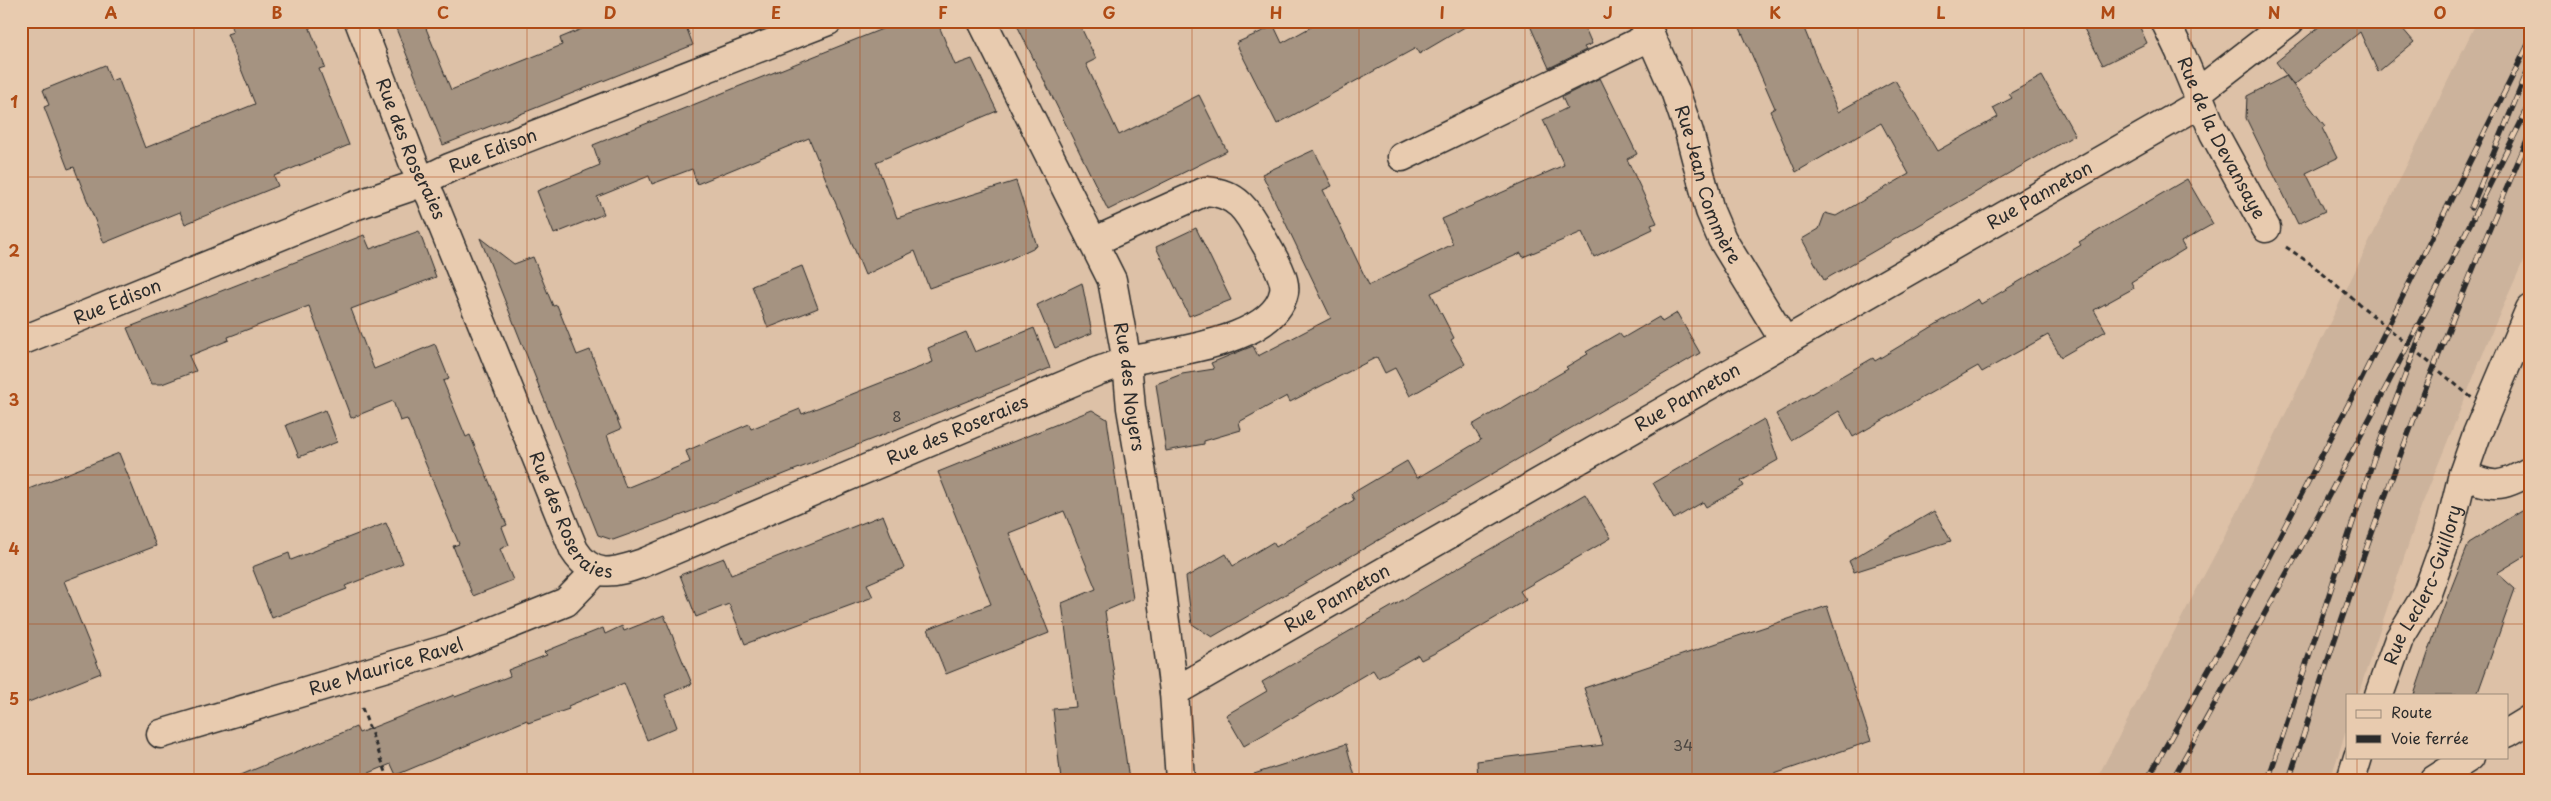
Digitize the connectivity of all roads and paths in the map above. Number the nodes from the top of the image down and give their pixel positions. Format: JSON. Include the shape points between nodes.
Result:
{"nodes":[{"id":1,"x":359,"y":21,"type":"edge"},
{"id":2,"x":828,"y":21,"type":"edge"},
{"id":3,"x":982,"y":21,"type":"edge"},
{"id":4,"x":2165,"y":21,"type":"edge"},
{"id":5,"x":2290,"y":21,"type":"edge"},
{"id":6,"x":1648,"y":29,"type":"edge"},
{"id":7,"x":2199,"y":98,"type":"junction"},
{"id":8,"x":1402,"y":157,"type":"dead end"},
{"id":9,"x":422,"y":180,"type":"junction"},
{"id":10,"x":2266,"y":228,"type":"dead end"},
{"id":11,"x":1093,"y":242,"type":"junction"},
{"id":12,"x":2286,"y":247,"type":"dead end"},
{"id":13,"x":2530,"y":309,"type":"edge"},
{"id":14,"x":21,"y":342,"type":"edge"},
{"id":15,"x":1784,"y":342,"type":"junction"},
{"id":16,"x":1127,"y":362,"type":"junction"},
{"id":17,"x":2472,"y":398,"type":"dead end"},
{"id":18,"x":2530,"y":471,"type":"edge"},
{"id":19,"x":2463,"y":474,"type":"junction"},
{"id":20,"x":596,"y":571,"type":"junction"},
{"id":21,"x":1174,"y":692,"type":"junction"},
{"id":22,"x":2379,"y":694,"type":"edge"},
{"id":23,"x":362,"y":707,"type":"dead end"},
{"id":24,"x":2530,"y":719,"type":"edge"},
{"id":25,"x":2508,"y":732,"type":"edge"},
{"id":26,"x":161,"y":734,"type":"dead end"},
{"id":27,"x":2358,"y":758,"type":"edge"},
{"id":28,"x":2468,"y":758,"type":"edge"},
{"id":29,"x":389,"y":780,"type":"edge"},
{"id":30,"x":1180,"y":780,"type":"edge"},
{"id":31,"x":2351,"y":780,"type":"edge"},
{"id":32,"x":2434,"y":780,"type":"edge"}],
"edges":[{"from":1,"to":9,"type":"street","name":"Rue des Roseraies","via":[[414,167]]},
{"from":2,"to":9,"type":"street","name":"Rue Edison"},
{"from":3,"to":11,"type":"street","name":"Rue des Noyers"},
{"from":4,"to":7,"type":"street","name":"Rue de la Devansaye"},
{"from":5,"to":7,"type":"street","name":"Rue Panneton"},
{"from":6,"to":8,"type":"street"},
{"from":6,"to":15,"type":"street","name":"Rue Jean Commère","via":[[1675,91],[1722,239]]},
{"from":7,"to":10,"type":"street","name":"Rue de la Devansaye","via":[[2214,133]]},
{"from":7,"to":15,"type":"street","name":"Rue Panneton"},
{"from":9,"to":14,"type":"street","name":"Rue Edison"},
{"from":9,"to":20,"type":"street","name":"Rue des Roseraies","via":[[574,550],[579,559]]},
{"from":11,"to":16,"type":"street","name":"Rue des Noyers","via":[[1112,280]]},
{"from":11,"to":16,"type":"street","name":"Rue des Roseraies","via":[[1206,191],[1222,192],[1238,202],[1252,219],[1280,272],[1284,291],[1278,307],[1264,320],[1243,332],[1196,349]]},
{"from":12,"to":17,"type":"path","bridge":true,"via":[[2311,264]]},
{"from":13,"to":19,"type":"street","name":"Rue Leclerc-Guillory","via":[[2476,434]]},
{"from":15,"to":21,"type":"street","name":"Rue Panneton"},
{"from":16,"to":20,"type":"street","name":"Rue des Roseraies","via":[[642,563],[620,571]]},
{"from":16,"to":21,"type":"street","name":"Rue des Noyers","via":[[1131,408],[1158,568]]},
{"from":18,"to":19,"type":"street","via":[[2516,479],[2493,485]]},
{"from":19,"to":22,"type":"street","name":"Rue Leclerc-Guillory","via":[[2448,535],[2426,592],[2399,639]]},
{"from":20,"to":26,"type":"street","name":"Rue Maurice Ravel","via":[[566,602],[454,647]]},
{"from":21,"to":30,"type":"street","name":"Rue des Noyers"},
{"from":23,"to":29,"type":"path"},
{"from":24,"to":25,"type":"street"},
{"from":27,"to":31,"type":"street"},
{"from":28,"to":32,"type":"street"}]}
